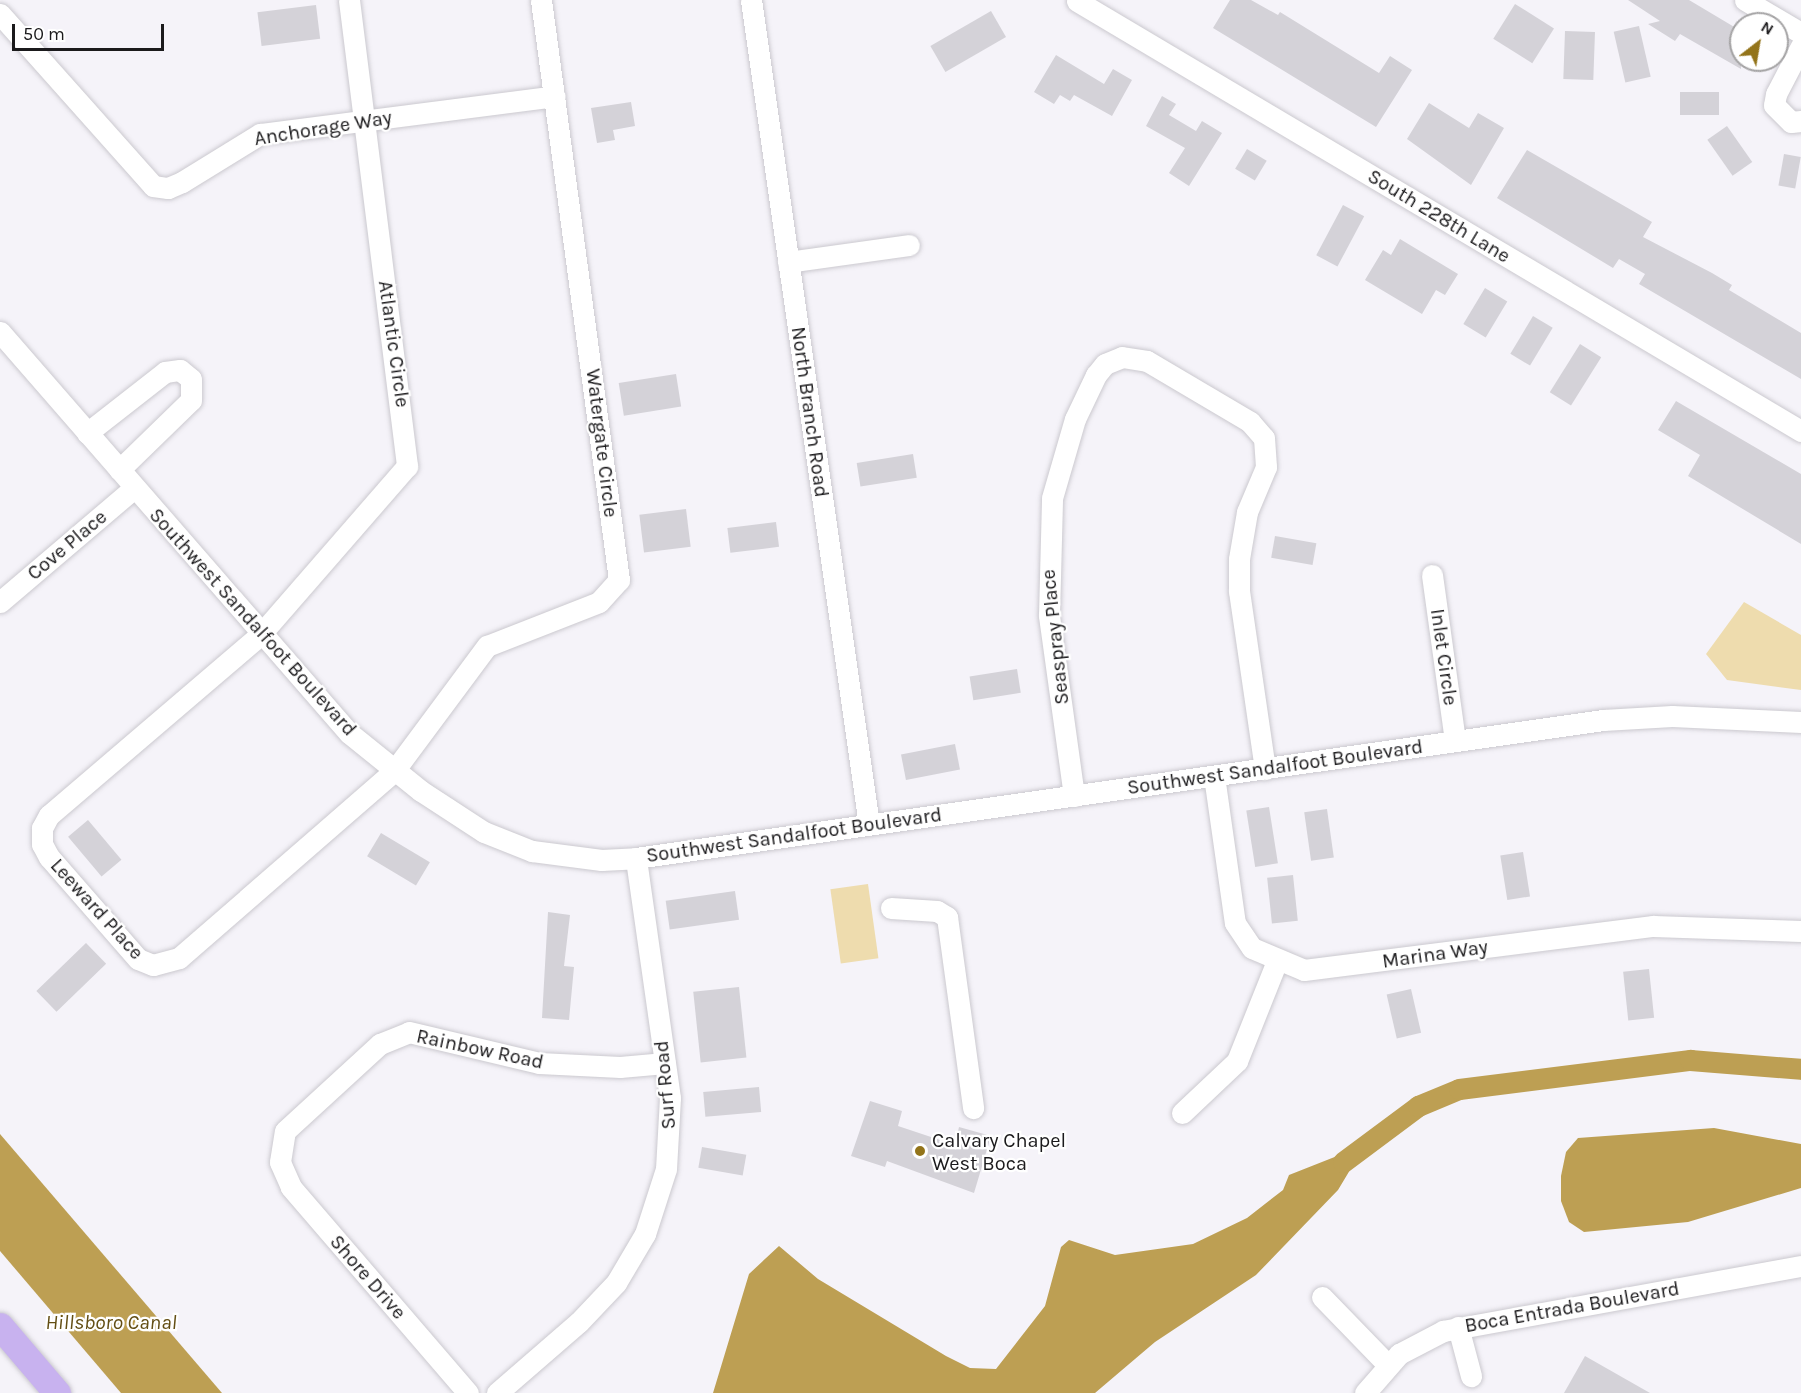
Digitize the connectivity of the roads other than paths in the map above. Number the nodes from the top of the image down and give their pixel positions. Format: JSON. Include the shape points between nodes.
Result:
{"nodes":[{"id":1,"x":349,"y":0,"type":"edge"},
{"id":2,"x":542,"y":0,"type":"edge"},
{"id":3,"x":751,"y":0,"type":"edge"},
{"id":4,"x":1745,"y":0,"type":"edge"},
{"id":5,"x":1077,"y":1,"type":"edge"},
{"id":6,"x":0,"y":14,"type":"edge"},
{"id":7,"x":1801,"y":33,"type":"edge"},
{"id":8,"x":1801,"y":46,"type":"edge"},
{"id":9,"x":555,"y":96,"type":"junction"},
{"id":10,"x":364,"y":120,"type":"junction"},
{"id":11,"x":1801,"y":121,"type":"edge"},
{"id":12,"x":909,"y":245,"type":"dead end"},
{"id":13,"x":788,"y":262,"type":"junction"},
{"id":14,"x":2,"y":340,"type":"edge"},
{"id":15,"x":1801,"y":431,"type":"edge"},
{"id":16,"x":87,"y":433,"type":"junction"},
{"id":17,"x":119,"y":470,"type":"junction"},
{"id":18,"x":134,"y":488,"type":"junction"},
{"id":19,"x":1432,"y":575,"type":"dead end"},
{"id":20,"x":0,"y":602,"type":"edge"},
{"id":21,"x":261,"y":635,"type":"junction"},
{"id":22,"x":1801,"y":722,"type":"edge"},
{"id":23,"x":1455,"y":740,"type":"junction"},
{"id":24,"x":1266,"y":769,"type":"junction"},
{"id":25,"x":394,"y":771,"type":"junction"},
{"id":26,"x":1214,"y":776,"type":"junction"},
{"id":27,"x":1074,"y":796,"type":"junction"},
{"id":28,"x":869,"y":825,"type":"junction"},
{"id":29,"x":636,"y":858,"type":"junction"},
{"id":30,"x":891,"y":908,"type":"dead end"},
{"id":31,"x":1801,"y":931,"type":"edge"},
{"id":32,"x":1277,"y":961,"type":"junction"},
{"id":33,"x":665,"y":1063,"type":"junction"},
{"id":34,"x":973,"y":1108,"type":"dead end"},
{"id":35,"x":1182,"y":1113,"type":"dead end"},
{"id":36,"x":280,"y":1155,"type":"joint"},
{"id":37,"x":1801,"y":1266,"type":"edge"},
{"id":38,"x":1322,"y":1297,"type":"dead end"},
{"id":39,"x":0,"y":1326,"type":"edge"},
{"id":40,"x":1458,"y":1327,"type":"junction"},
{"id":41,"x":1387,"y":1364,"type":"junction"},
{"id":42,"x":1471,"y":1376,"type":"dead end"},
{"id":43,"x":57,"y":1393,"type":"edge"},
{"id":44,"x":468,"y":1393,"type":"edge"},
{"id":45,"x":497,"y":1393,"type":"edge"},
{"id":46,"x":1365,"y":1393,"type":"edge"}],
"edges":[{"from":1,"to":10,"type":"street","name":"Atlantic Circle"},
{"from":2,"to":9,"type":"street","name":"Watergate Circle"},
{"from":3,"to":13,"type":"street","name":"North Branch Road"},
{"from":4,"to":7,"type":"street"},
{"from":5,"to":15,"type":"street","name":"South 228th Lane"},
{"from":6,"to":10,"type":"street","name":"Anchorage Way","via":[[153,186],[168,188],[182,182],[260,134]]},
{"from":8,"to":11,"type":"street","via":[[1774,105],[1791,122]]},
{"from":9,"to":10,"type":"street","name":"Anchorage Way"},
{"from":9,"to":25,"type":"street","name":"Watergate Circle","via":[[619,580],[599,602],[487,646]]},
{"from":10,"to":21,"type":"street","name":"Atlantic Circle","via":[[407,466]]},
{"from":12,"to":13,"type":"street"},
{"from":13,"to":28,"type":"street","name":"North Branch Road"},
{"from":14,"to":16,"type":"street","name":"Southwest Sandalfoot Boulevard"},
{"from":16,"to":17,"type":"street","name":"Southwest Sandalfoot Boulevard"},
{"from":16,"to":17,"type":"street","via":[[165,372],[180,370],[191,379],[191,400]]},
{"from":17,"to":18,"type":"street","name":"Southwest Sandalfoot Boulevard"},
{"from":18,"to":20,"type":"street","name":"Cove Place"},
{"from":18,"to":21,"type":"street","name":"Southwest Sandalfoot Boulevard"},
{"from":19,"to":23,"type":"street","name":"Inlet Circle"},
{"from":21,"to":25,"type":"street","name":"Southwest Sandalfoot Boulevard","via":[[349,733]]},
{"from":21,"to":25,"type":"street","name":"Leeward Place","via":[[49,815],[42,828],[42,844],[49,857],[138,959],[165,965],[179,958]]},
{"from":22,"to":23,"type":"street","name":"Southwest Sandalfoot Boulevard","via":[[1672,716]]},
{"from":23,"to":24,"type":"street","name":"Southwest Sandalfoot Boulevard"},
{"from":24,"to":26,"type":"street","name":"Southwest Sandalfoot Boulevard"},
{"from":24,"to":27,"type":"street","name":"Seaspray Place","via":[[1239,570],[1247,512],[1266,466],[1264,438],[1250,422],[1147,361],[1122,357],[1105,364],[1096,375],[1075,419],[1052,498],[1049,615]]},
{"from":25,"to":29,"type":"street","name":"Southwest Sandalfoot Boulevard","via":[[499,840],[567,858]]},
{"from":26,"to":27,"type":"street","name":"Southwest Sandalfoot Boulevard"},
{"from":26,"to":32,"type":"street","name":"Marina Way","via":[[1235,923],[1252,948]]},
{"from":27,"to":28,"type":"street","name":"Southwest Sandalfoot Boulevard"},
{"from":28,"to":29,"type":"street","name":"Southwest Sandalfoot Boulevard"},
{"from":29,"to":33,"type":"street","name":"Surf Road"},
{"from":30,"to":34,"type":"street","via":[[937,911],[947,917]]},
{"from":31,"to":32,"type":"street","name":"Marina Way","via":[[1653,926],[1319,970]]},
{"from":32,"to":35,"type":"street","via":[[1237,1061]]},
{"from":33,"to":36,"type":"street","name":"Rainbow Road","via":[[620,1067],[539,1063],[409,1032],[380,1044],[294,1119],[285,1131]]},
{"from":33,"to":45,"type":"street","name":"Surf Road","via":[[671,1116],[666,1169],[636,1253],[596,1305]]},
{"from":36,"to":44,"type":"street","name":"Shore Drive","via":[[291,1187]]},
{"from":37,"to":40,"type":"street","name":"Boca Entrada Boulevard"},
{"from":38,"to":41,"type":"street"},
{"from":39,"to":43,"type":"main road"},
{"from":40,"to":41,"type":"street","name":"Boca Entrada Boulevard","via":[[1428,1336]]},
{"from":40,"to":42,"type":"street"},
{"from":41,"to":46,"type":"street","name":"Boca Entrada Boulevard"}]}
